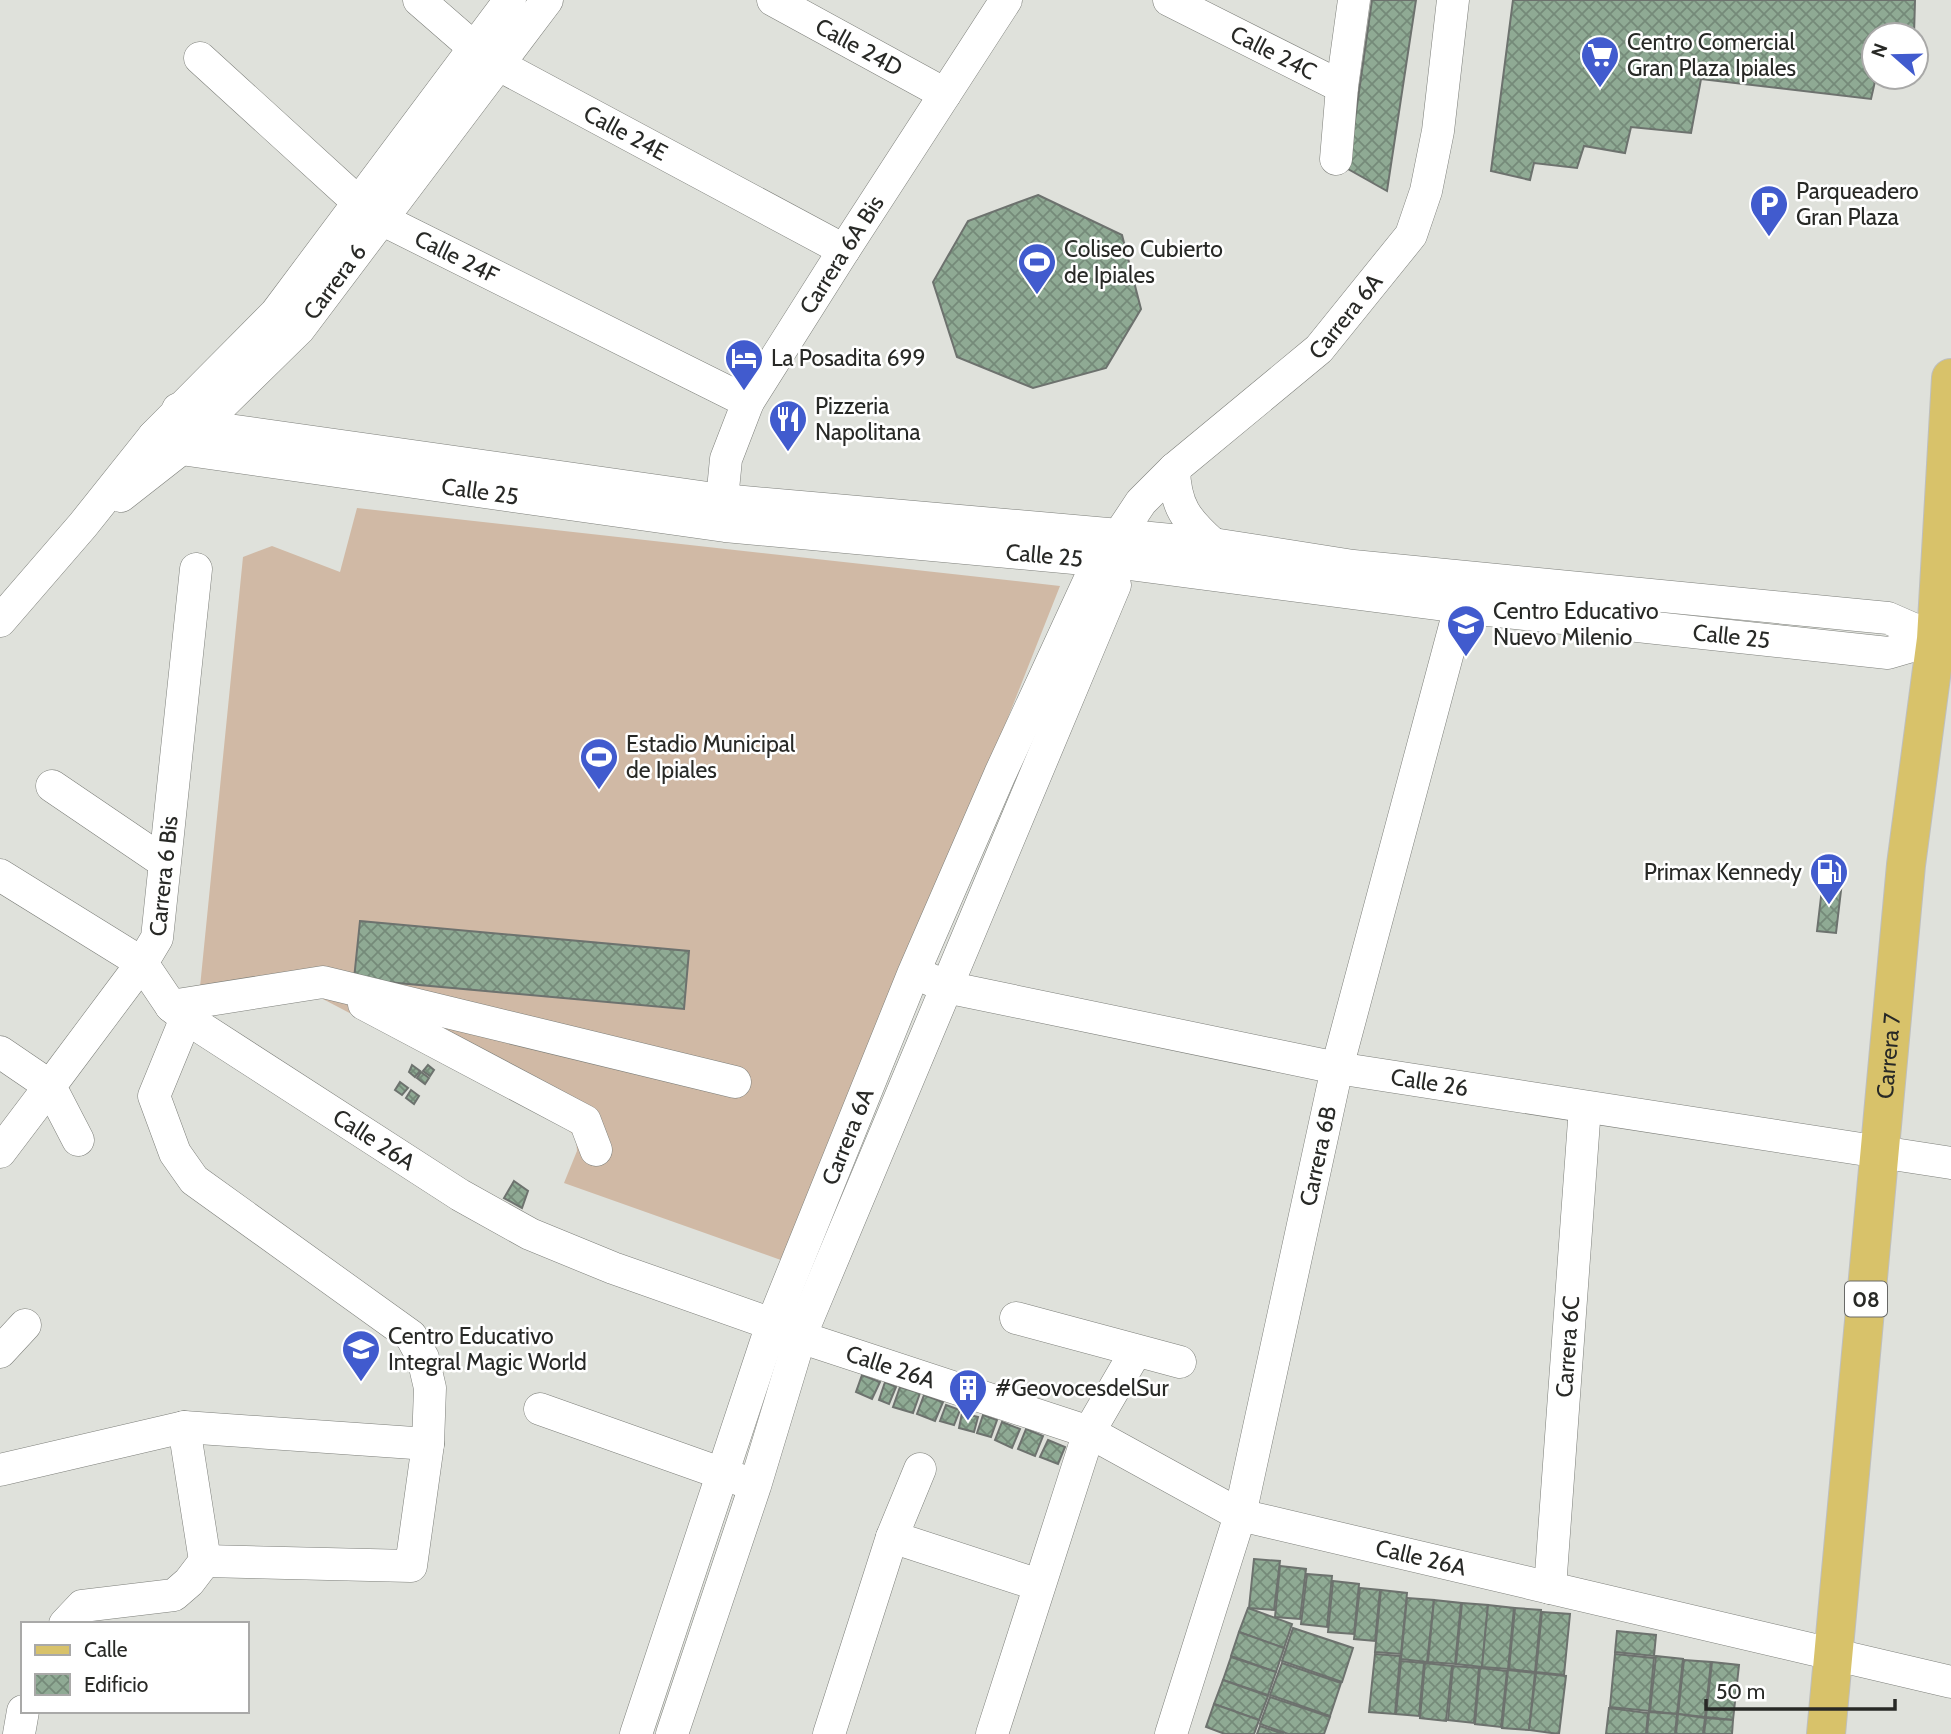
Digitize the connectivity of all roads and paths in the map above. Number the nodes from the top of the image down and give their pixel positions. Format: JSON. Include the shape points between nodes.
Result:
{"nodes":[{"id":1,"x":419,"y":0,"type":"edge"},
{"id":2,"x":510,"y":0,"type":"edge"},
{"id":3,"x":547,"y":0,"type":"edge"},
{"id":4,"x":774,"y":0,"type":"edge"},
{"id":5,"x":1006,"y":0,"type":"edge"},
{"id":6,"x":1169,"y":0,"type":"edge"},
{"id":7,"x":1354,"y":0,"type":"edge"},
{"id":8,"x":1453,"y":0,"type":"edge"},
{"id":9,"x":485,"y":55,"type":"junction"},
{"id":10,"x":200,"y":58,"type":"dead end"},
{"id":11,"x":1342,"y":87,"type":"junction"},
{"id":12,"x":945,"y":94,"type":"junction"},
{"id":13,"x":1336,"y":159,"type":"dead end"},
{"id":14,"x":371,"y":211,"type":"junction"},
{"id":15,"x":844,"y":250,"type":"junction"},
{"id":16,"x":1951,"y":378,"type":"edge"},
{"id":17,"x":748,"y":402,"type":"junction"},
{"id":18,"x":178,"y":430,"type":"junction"},
{"id":19,"x":1174,"y":469,"type":"junction"},
{"id":20,"x":724,"y":513,"type":"junction"},
{"id":21,"x":1213,"y":544,"type":"junction"},
{"id":22,"x":1113,"y":548,"type":"junction"},
{"id":23,"x":196,"y":569,"type":"dead end"},
{"id":24,"x":1462,"y":592,"type":"junction"},
{"id":25,"x":0,"y":621,"type":"edge"},
{"id":26,"x":1943,"y":639,"type":"edge"},
{"id":27,"x":52,"y":786,"type":"dead end"},
{"id":28,"x":164,"y":862,"type":"junction"},
{"id":29,"x":0,"y":875,"type":"edge"},
{"id":30,"x":142,"y":963,"type":"junction"},
{"id":31,"x":914,"y":972,"type":"junction"},
{"id":32,"x":323,"y":982,"type":"junction"},
{"id":33,"x":946,"y":986,"type":"junction"},
{"id":34,"x":179,"y":1012,"type":"junction"},
{"id":35,"x":0,"y":1052,"type":"edge"},
{"id":36,"x":1337,"y":1068,"type":"junction"},
{"id":37,"x":735,"y":1082,"type":"dead end"},
{"id":38,"x":50,"y":1086,"type":"junction"},
{"id":39,"x":1585,"y":1107,"type":"junction"},
{"id":40,"x":78,"y":1140,"type":"dead end"},
{"id":41,"x":597,"y":1150,"type":"dead end"},
{"id":42,"x":0,"y":1152,"type":"edge"},
{"id":43,"x":1879,"y":1152,"type":"junction"},
{"id":44,"x":1951,"y":1163,"type":"edge"},
{"id":45,"x":1016,"y":1318,"type":"dead end"},
{"id":46,"x":772,"y":1324,"type":"junction"},
{"id":47,"x":26,"y":1325,"type":"dead end"},
{"id":48,"x":800,"y":1337,"type":"junction"},
{"id":49,"x":1136,"y":1351,"type":"junction"},
{"id":50,"x":0,"y":1352,"type":"edge"},
{"id":51,"x":1180,"y":1362,"type":"dead end"},
{"id":52,"x":540,"y":1409,"type":"dead end"},
{"id":53,"x":184,"y":1427,"type":"junction"},
{"id":54,"x":1089,"y":1432,"type":"junction"},
{"id":55,"x":428,"y":1444,"type":"junction"},
{"id":56,"x":9,"y":1463,"type":"edge"},
{"id":57,"x":920,"y":1469,"type":"dead end"},
{"id":58,"x":722,"y":1472,"type":"junction"},
{"id":59,"x":755,"y":1486,"type":"junction"},
{"id":60,"x":1240,"y":1515,"type":"junction"},
{"id":61,"x":892,"y":1537,"type":"junction"},
{"id":62,"x":205,"y":1561,"type":"junction"},
{"id":63,"x":1040,"y":1585,"type":"junction"},
{"id":64,"x":1550,"y":1588,"type":"junction"},
{"id":65,"x":67,"y":1622,"type":"edge"},
{"id":66,"x":1833,"y":1653,"type":"junction"},
{"id":67,"x":1951,"y":1682,"type":"edge"},
{"id":68,"x":23,"y":1713,"type":"edge"},
{"id":69,"x":19,"y":1734,"type":"edge"},
{"id":70,"x":636,"y":1734,"type":"edge"},
{"id":71,"x":672,"y":1734,"type":"edge"},
{"id":72,"x":829,"y":1734,"type":"edge"},
{"id":73,"x":992,"y":1734,"type":"edge"},
{"id":74,"x":1171,"y":1734,"type":"edge"},
{"id":75,"x":1826,"y":1734,"type":"edge"}],
"edges":[{"from":1,"to":9,"type":"street","name":"Calle 24E"},
{"from":2,"to":9,"type":"street","name":"Carrera 6"},
{"from":3,"to":9,"type":"street","name":"Carrera 6"},
{"from":4,"to":12,"type":"street","name":"Calle 24D"},
{"from":5,"to":12,"type":"street","name":"Carrera 6A Bis"},
{"from":6,"to":11,"type":"street","name":"Calle 24C"},
{"from":7,"to":11,"type":"street"},
{"from":8,"to":19,"type":"street","name":"Carrera 6A","via":[[1438,131],[1411,235],[1319,349]]},
{"from":9,"to":14,"type":"street","name":"Carrera 6"},
{"from":9,"to":15,"type":"street","name":"Calle 24E"},
{"from":10,"to":14,"type":"street","name":"Calle 24F"},
{"from":11,"to":13,"type":"street"},
{"from":12,"to":15,"type":"street","name":"Carrera 6A Bis"},
{"from":14,"to":17,"type":"street","name":"Calle 24F"},
{"from":14,"to":18,"type":"street","name":"Carrera 6","via":[[276,313]]},
{"from":15,"to":17,"type":"street","name":"Carrera 6A Bis"},
{"from":16,"to":26,"type":"main road","name":"Carrera 7","number":"08"},
{"from":17,"to":20,"type":"street","name":"Carrera 6A Bis","via":[[726,459]]},
{"from":18,"to":20,"type":"street","name":"Calle 25"},
{"from":18,"to":25,"type":"street","name":"Carrera 6","via":[[83,525]]},
{"from":19,"to":21,"type":"street","via":[[1182,512]]},
{"from":19,"to":22,"type":"street","name":"Carrera 6A","via":[[1141,502]]},
{"from":20,"to":22,"type":"street","name":"Calle 25"},
{"from":21,"to":22,"type":"street","name":"Calle 25"},
{"from":21,"to":24,"type":"street","name":"Calle 25","via":[[1353,566]]},
{"from":22,"to":24,"type":"street","name":"Calle 25"},
{"from":22,"to":31,"type":"street","name":"Carrera 6A","via":[[1090,579]]},
{"from":22,"to":33,"type":"street","name":"Carrera 6A","via":[[1115,586]]},
{"from":23,"to":28,"type":"street","name":"Carrera 6 Bis"},
{"from":24,"to":26,"type":"street","name":"Calle 25","via":[[1888,618]]},
{"from":24,"to":36,"type":"street","name":"Carrera 6B"},
{"from":26,"to":43,"type":"main road","name":"Carrera 7","number":"08","via":[[1906,865]]},
{"from":27,"to":28,"type":"street"},
{"from":28,"to":30,"type":"street","name":"Carrera 6 Bis","via":[[157,938]]},
{"from":29,"to":30,"type":"street","name":"Calle 26A"},
{"from":30,"to":34,"type":"street","name":"Calle 26A"},
{"from":30,"to":38,"type":"street","name":"Carrera 6 Bis"},
{"from":31,"to":33,"type":"street","name":"Calle 26"},
{"from":31,"to":46,"type":"street","name":"Carrera 6A"},
{"from":32,"to":34,"type":"street"},
{"from":32,"to":37,"type":"street"},
{"from":32,"to":41,"type":"street","via":[[585,1121]]},
{"from":33,"to":36,"type":"street","name":"Calle 26"},
{"from":33,"to":48,"type":"street","name":"Carrera 6A"},
{"from":34,"to":46,"type":"street","name":"Calle 26A","via":[[460,1195],[530,1234]]},
{"from":34,"to":55,"type":"street","via":[[154,1096],[175,1153],[194,1180],[411,1336],[423,1358],[430,1388]]},
{"from":35,"to":38,"type":"street"},
{"from":36,"to":39,"type":"street","name":"Calle 26"},
{"from":36,"to":60,"type":"street","name":"Carrera 6B"},
{"from":38,"to":40,"type":"street"},
{"from":38,"to":42,"type":"street","name":"Carrera 6 Bis"},
{"from":39,"to":43,"type":"street","name":"Calle 26"},
{"from":39,"to":64,"type":"street","name":"Carrera 6C"},
{"from":43,"to":44,"type":"street","name":"Calle 26"},
{"from":43,"to":66,"type":"main road","name":"Carrera 7","number":"08"},
{"from":45,"to":49,"type":"street"},
{"from":46,"to":48,"type":"street","name":"Calle 26A"},
{"from":46,"to":58,"type":"street","name":"Carrera 6A"},
{"from":47,"to":50,"type":"street"},
{"from":48,"to":54,"type":"street","name":"Calle 26A"},
{"from":48,"to":59,"type":"street","name":"Carrera 6A"},
{"from":49,"to":51,"type":"street"},
{"from":49,"to":54,"type":"street"},
{"from":52,"to":58,"type":"street"},
{"from":53,"to":55,"type":"street"},
{"from":53,"to":56,"type":"street"},
{"from":53,"to":62,"type":"street"},
{"from":54,"to":60,"type":"street","name":"Calle 26A"},
{"from":54,"to":63,"type":"street"},
{"from":55,"to":62,"type":"street","via":[[411,1566]]},
{"from":57,"to":61,"type":"street"},
{"from":58,"to":59,"type":"street"},
{"from":58,"to":70,"type":"street","name":"Carrera 6A"},
{"from":59,"to":71,"type":"street","name":"Carrera 6A"},
{"from":60,"to":64,"type":"street","name":"Calle 26A"},
{"from":60,"to":74,"type":"street","name":"Carrera 6B"},
{"from":61,"to":63,"type":"street"},
{"from":61,"to":72,"type":"street"},
{"from":62,"to":65,"type":"street","via":[[174,1595],[82,1606]]},
{"from":63,"to":73,"type":"street"},
{"from":64,"to":66,"type":"street","name":"Calle 26A"},
{"from":66,"to":67,"type":"street","name":"Calle 26A"},
{"from":66,"to":75,"type":"main road","name":"Carrera 7","number":"08"},
{"from":68,"to":69,"type":"street"}]}
